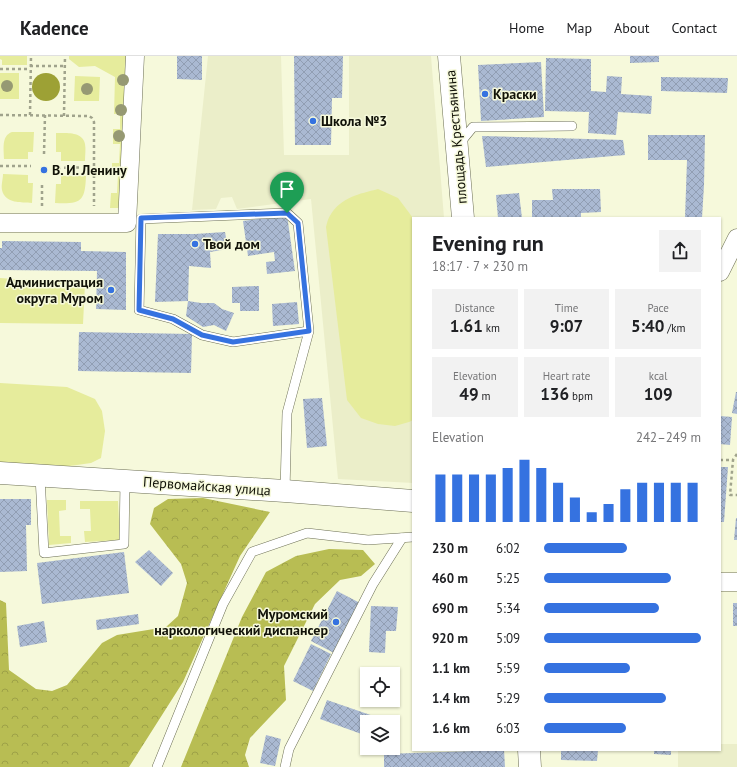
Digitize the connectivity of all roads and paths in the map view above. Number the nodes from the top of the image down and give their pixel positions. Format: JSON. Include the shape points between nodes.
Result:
{"nodes":[{"id":1,"x":31,"y":56,"type":"edge"},
{"id":2,"x":65,"y":56,"type":"edge"},
{"id":3,"x":135,"y":56,"type":"edge"},
{"id":4,"x":449,"y":56,"type":"edge"},
{"id":5,"x":65,"y":66,"type":"junction"},
{"id":6,"x":30,"y":68,"type":"junction"},
{"id":7,"x":0,"y":69,"type":"edge"},
{"id":8,"x":0,"y":115,"type":"edge"},
{"id":9,"x":30,"y":115,"type":"junction"},
{"id":10,"x":45,"y":115,"type":"junction"},
{"id":11,"x":64,"y":116,"type":"junction"},
{"id":12,"x":572,"y":126,"type":"dead end"},
{"id":13,"x":457,"y":147,"type":"junction"},
{"id":14,"x":44,"y":154,"type":"dead end"},
{"id":15,"x":0,"y":166,"type":"edge"},
{"id":16,"x":31,"y":166,"type":"dead end"},
{"id":17,"x":94,"y":167,"type":"junction"},
{"id":18,"x":58,"y":168,"type":"dead end"},
{"id":19,"x":42,"y":183,"type":"dead end"},
{"id":20,"x":463,"y":217,"type":"edge"},
{"id":21,"x":0,"y":223,"type":"edge"},
{"id":22,"x":42,"y":223,"type":"junction"},
{"id":23,"x":94,"y":223,"type":"junction"},
{"id":24,"x":737,"y":238,"type":"edge"},
{"id":25,"x":733,"y":258,"type":"edge"},
{"id":26,"x":721,"y":271,"type":"edge"},
{"id":27,"x":309,"y":331,"type":"junction"},
{"id":28,"x":737,"y":454,"type":"edge"},
{"id":29,"x":721,"y":460,"type":"edge"},
{"id":30,"x":733,"y":460,"type":"junction"},
{"id":31,"x":0,"y":473,"type":"edge"},
{"id":32,"x":40,"y":476,"type":"junction"},
{"id":33,"x":125,"y":481,"type":"junction"},
{"id":34,"x":285,"y":491,"type":"junction"},
{"id":35,"x":737,"y":495,"type":"edge"},
{"id":36,"x":412,"y":502,"type":"edge"},
{"id":37,"x":412,"y":537,"type":"edge"},
{"id":38,"x":402,"y":538,"type":"junction"},
{"id":39,"x":721,"y":582,"type":"edge"},
{"id":40,"x":737,"y":582,"type":"edge"},
{"id":41,"x":529,"y":751,"type":"edge"},
{"id":42,"x":157,"y":767,"type":"edge"},
{"id":43,"x":285,"y":767,"type":"edge"},
{"id":44,"x":530,"y":767,"type":"edge"}],
"edges":[{"from":1,"to":6,"type":"path"},
{"from":2,"to":5,"type":"path"},
{"from":3,"to":23,"type":"street","via":[[127,223]]},
{"from":4,"to":13,"type":"street","name":"площадь Крестьянина"},
{"from":5,"to":6,"type":"path"},
{"from":5,"to":11,"type":"path"},
{"from":6,"to":7,"type":"path"},
{"from":6,"to":9,"type":"path"},
{"from":8,"to":9,"type":"path"},
{"from":9,"to":10,"type":"path"},
{"from":10,"to":11,"type":"path"},
{"from":10,"to":14,"type":"path"},
{"from":11,"to":17,"type":"path","via":[[92,118]]},
{"from":12,"to":13,"type":"lane","via":[[473,127]]},
{"from":13,"to":20,"type":"street","name":"площадь Крестьянина"},
{"from":15,"to":16,"type":"path"},
{"from":17,"to":18,"type":"path"},
{"from":17,"to":23,"type":"path"},
{"from":19,"to":22,"type":"path"},
{"from":21,"to":22,"type":"street"},
{"from":22,"to":23,"type":"street"},
{"from":24,"to":25,"type":"street"},
{"from":25,"to":26,"type":"street"},
{"from":27,"to":27,"type":"lane","via":[[298,223],[287,213],[141,218],[139,310],[173,319],[202,335],[233,342]]},
{"from":27,"to":34,"type":"lane","via":[[287,413]]},
{"from":28,"to":30,"type":"path"},
{"from":29,"to":30,"type":"path"},
{"from":30,"to":35,"type":"path","via":[[730,495]]},
{"from":31,"to":32,"type":"street","name":"Первомайская улица"},
{"from":32,"to":33,"type":"street","name":"Первомайская улица"},
{"from":32,"to":33,"type":"lane","via":[[44,553],[124,544]]},
{"from":33,"to":34,"type":"street","name":"Первомайская улица"},
{"from":34,"to":36,"type":"street","name":"Первомайская улица"},
{"from":37,"to":38,"type":"lane"},
{"from":38,"to":42,"type":"lane","via":[[368,540],[307,533],[252,552],[223,604]]},
{"from":38,"to":43,"type":"lane","via":[[374,584],[288,749]]},
{"from":39,"to":40,"type":"street"},
{"from":41,"to":44,"type":"street"}]}
